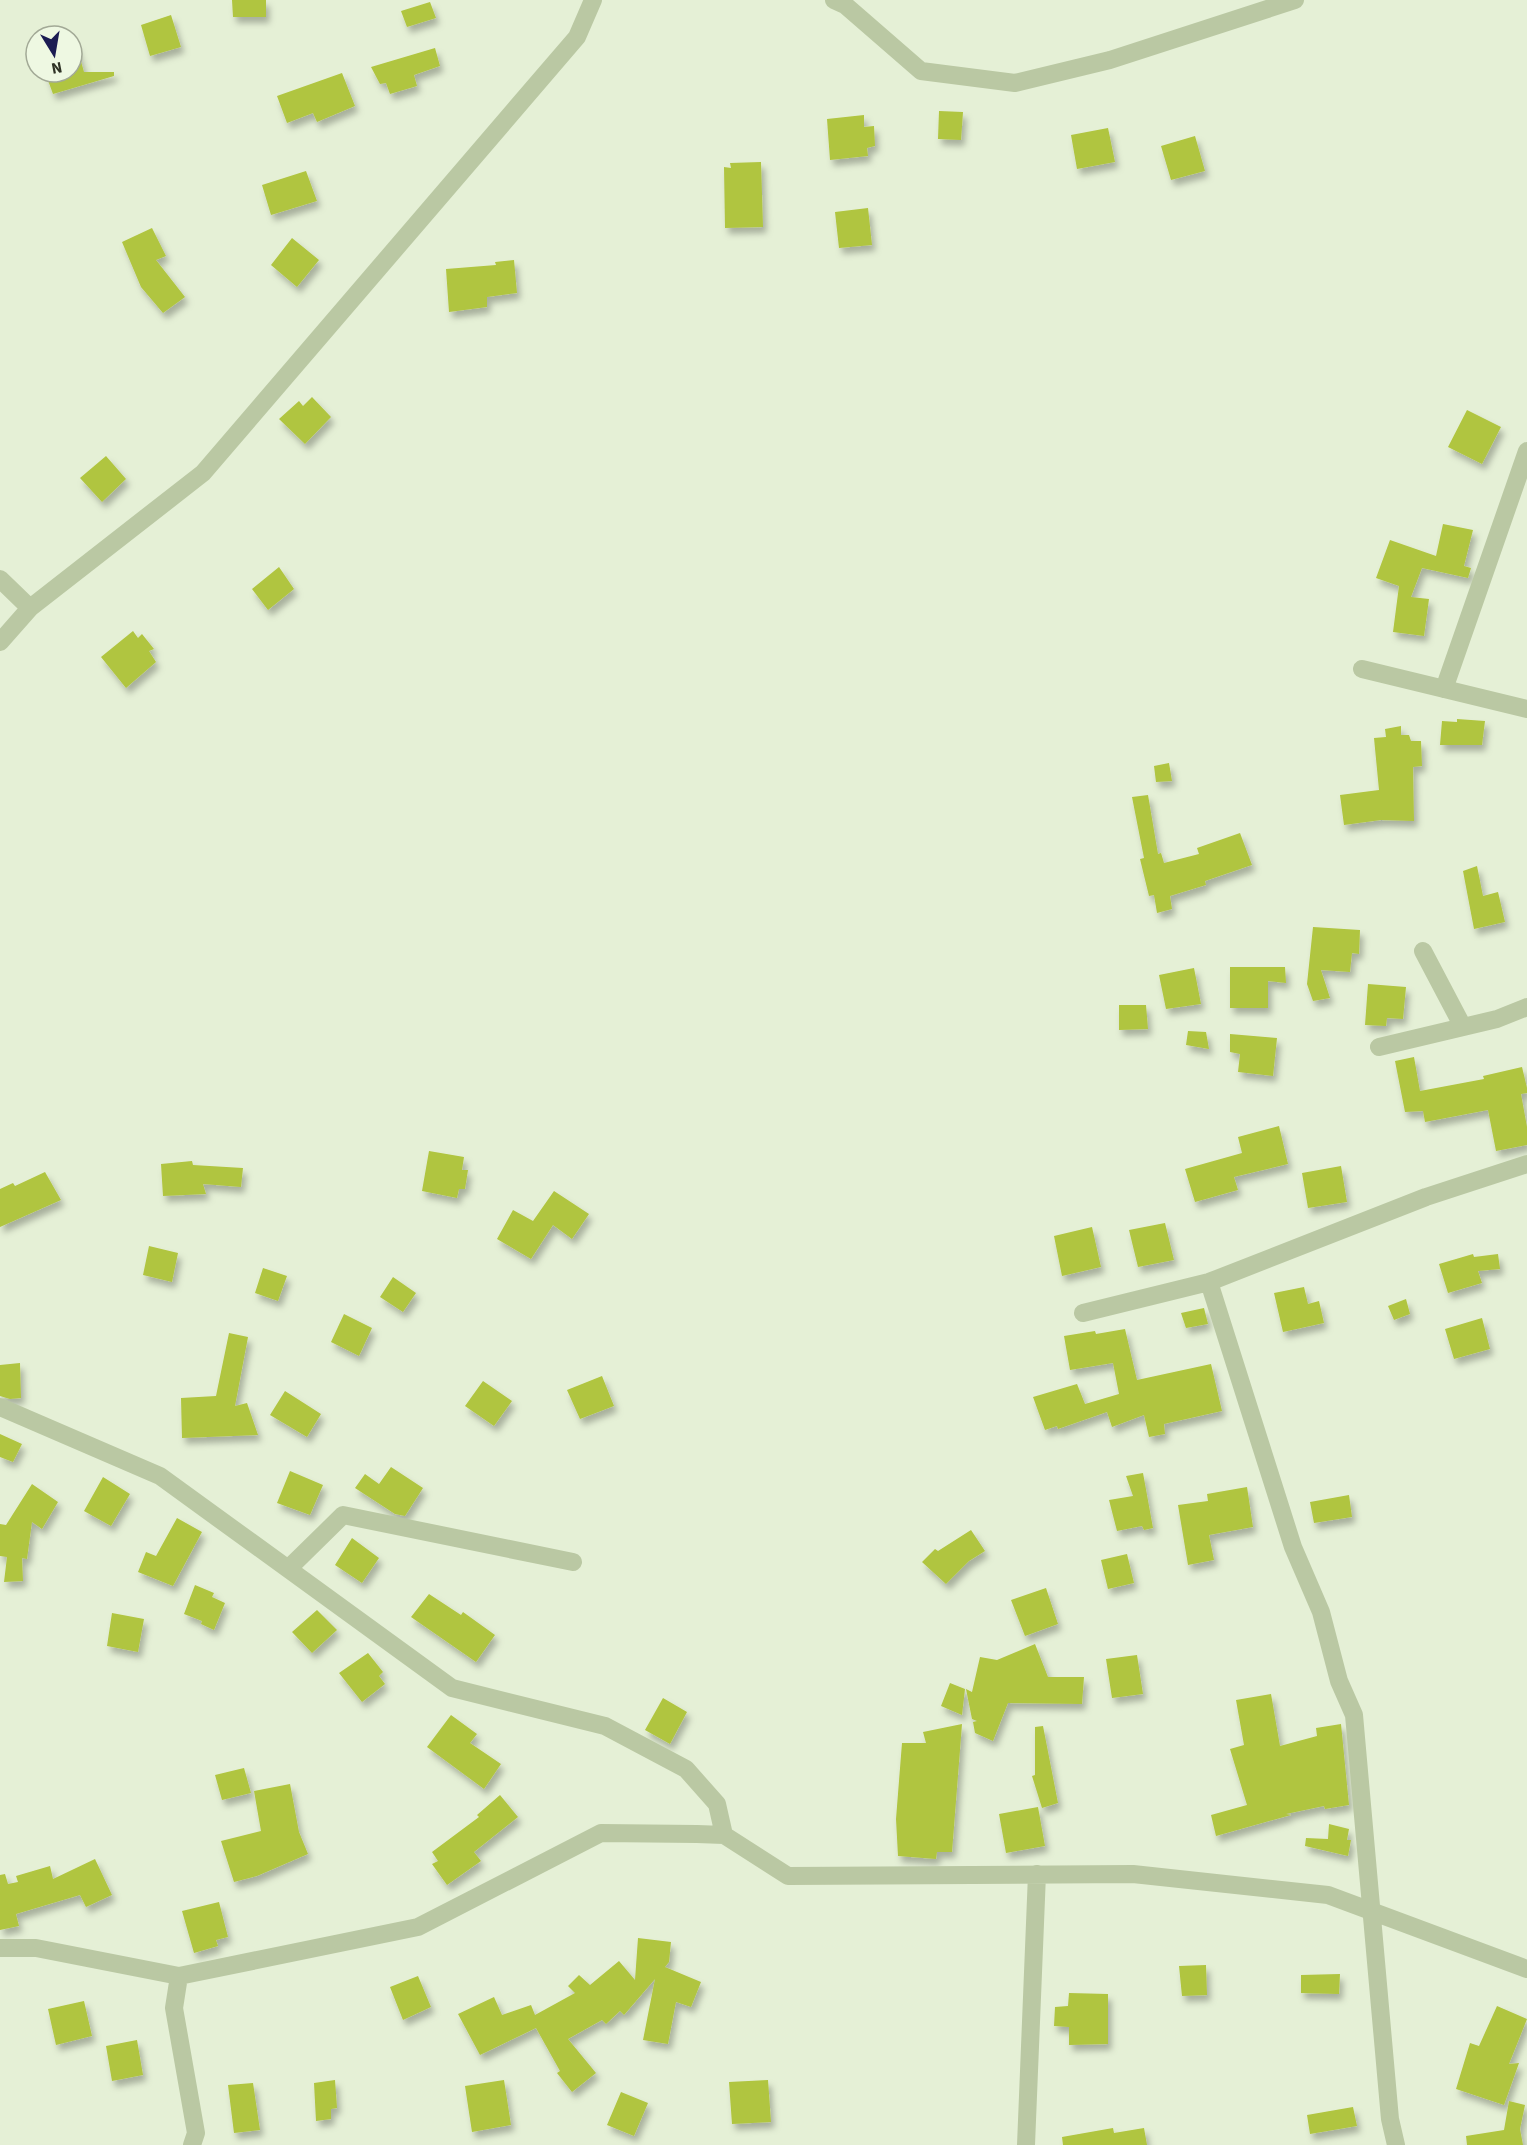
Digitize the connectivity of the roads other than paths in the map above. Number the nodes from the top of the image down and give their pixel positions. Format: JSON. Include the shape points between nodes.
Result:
{"nodes":[{"id":1,"x":593,"y":0,"type":"edge"},
{"id":2,"x":834,"y":0,"type":"edge"},
{"id":3,"x":1295,"y":0,"type":"edge"},
{"id":4,"x":1527,"y":450,"type":"edge"},
{"id":5,"x":0,"y":579,"type":"edge"},
{"id":6,"x":30,"y":608,"type":"junction"},
{"id":7,"x":0,"y":642,"type":"edge"},
{"id":8,"x":1362,"y":669,"type":"dead end"},
{"id":9,"x":1444,"y":689,"type":"junction"},
{"id":10,"x":1527,"y":709,"type":"edge"},
{"id":11,"x":1422,"y":951,"type":"dead end"},
{"id":12,"x":1527,"y":1007,"type":"edge"},
{"id":13,"x":1463,"y":1027,"type":"junction"},
{"id":14,"x":1379,"y":1047,"type":"dead end"},
{"id":15,"x":1527,"y":1164,"type":"edge"},
{"id":16,"x":1209,"y":1282,"type":"junction"},
{"id":17,"x":1083,"y":1313,"type":"dead end"},
{"id":18,"x":0,"y":1407,"type":"edge"},
{"id":19,"x":573,"y":1562,"type":"dead end"},
{"id":20,"x":289,"y":1568,"type":"junction"},
{"id":21,"x":724,"y":1835,"type":"junction"},
{"id":22,"x":1037,"y":1874,"type":"junction"},
{"id":23,"x":1372,"y":1911,"type":"junction"},
{"id":24,"x":0,"y":1948,"type":"edge"},
{"id":25,"x":1527,"y":1969,"type":"edge"},
{"id":26,"x":179,"y":1976,"type":"junction"},
{"id":27,"x":192,"y":2145,"type":"edge"},
{"id":28,"x":1026,"y":2145,"type":"edge"},
{"id":29,"x":1396,"y":2145,"type":"edge"}],
"edges":[{"from":1,"to":6,"type":"street","via":[[577,37],[203,473]]},
{"from":2,"to":3,"type":"street","via":[[845,5],[921,71],[1015,84],[1110,60]]},
{"from":4,"to":9,"type":"street"},
{"from":5,"to":6,"type":"street"},
{"from":6,"to":7,"type":"street"},
{"from":8,"to":9,"type":"street"},
{"from":9,"to":10,"type":"street"},
{"from":11,"to":13,"type":"street"},
{"from":12,"to":13,"type":"street"},
{"from":13,"to":14,"type":"street"},
{"from":15,"to":16,"type":"street","via":[[1426,1197]]},
{"from":16,"to":17,"type":"street"},
{"from":16,"to":23,"type":"street","via":[[1293,1547],[1321,1612],[1339,1681],[1354,1715]]},
{"from":18,"to":20,"type":"street","via":[[160,1476]]},
{"from":19,"to":20,"type":"street","via":[[343,1515]]},
{"from":20,"to":21,"type":"street","via":[[452,1688],[605,1726],[686,1769],[717,1804]]},
{"from":21,"to":22,"type":"street","via":[[788,1876]]},
{"from":21,"to":26,"type":"street","via":[[601,1833],[418,1927]]},
{"from":22,"to":23,"type":"street","via":[[1133,1874],[1328,1895]]},
{"from":22,"to":28,"type":"street"},
{"from":23,"to":25,"type":"street"},
{"from":23,"to":29,"type":"street","via":[[1390,2119]]},
{"from":24,"to":26,"type":"street","via":[[36,1948]]},
{"from":26,"to":27,"type":"street","via":[[174,2008],[196,2133]]}]}
